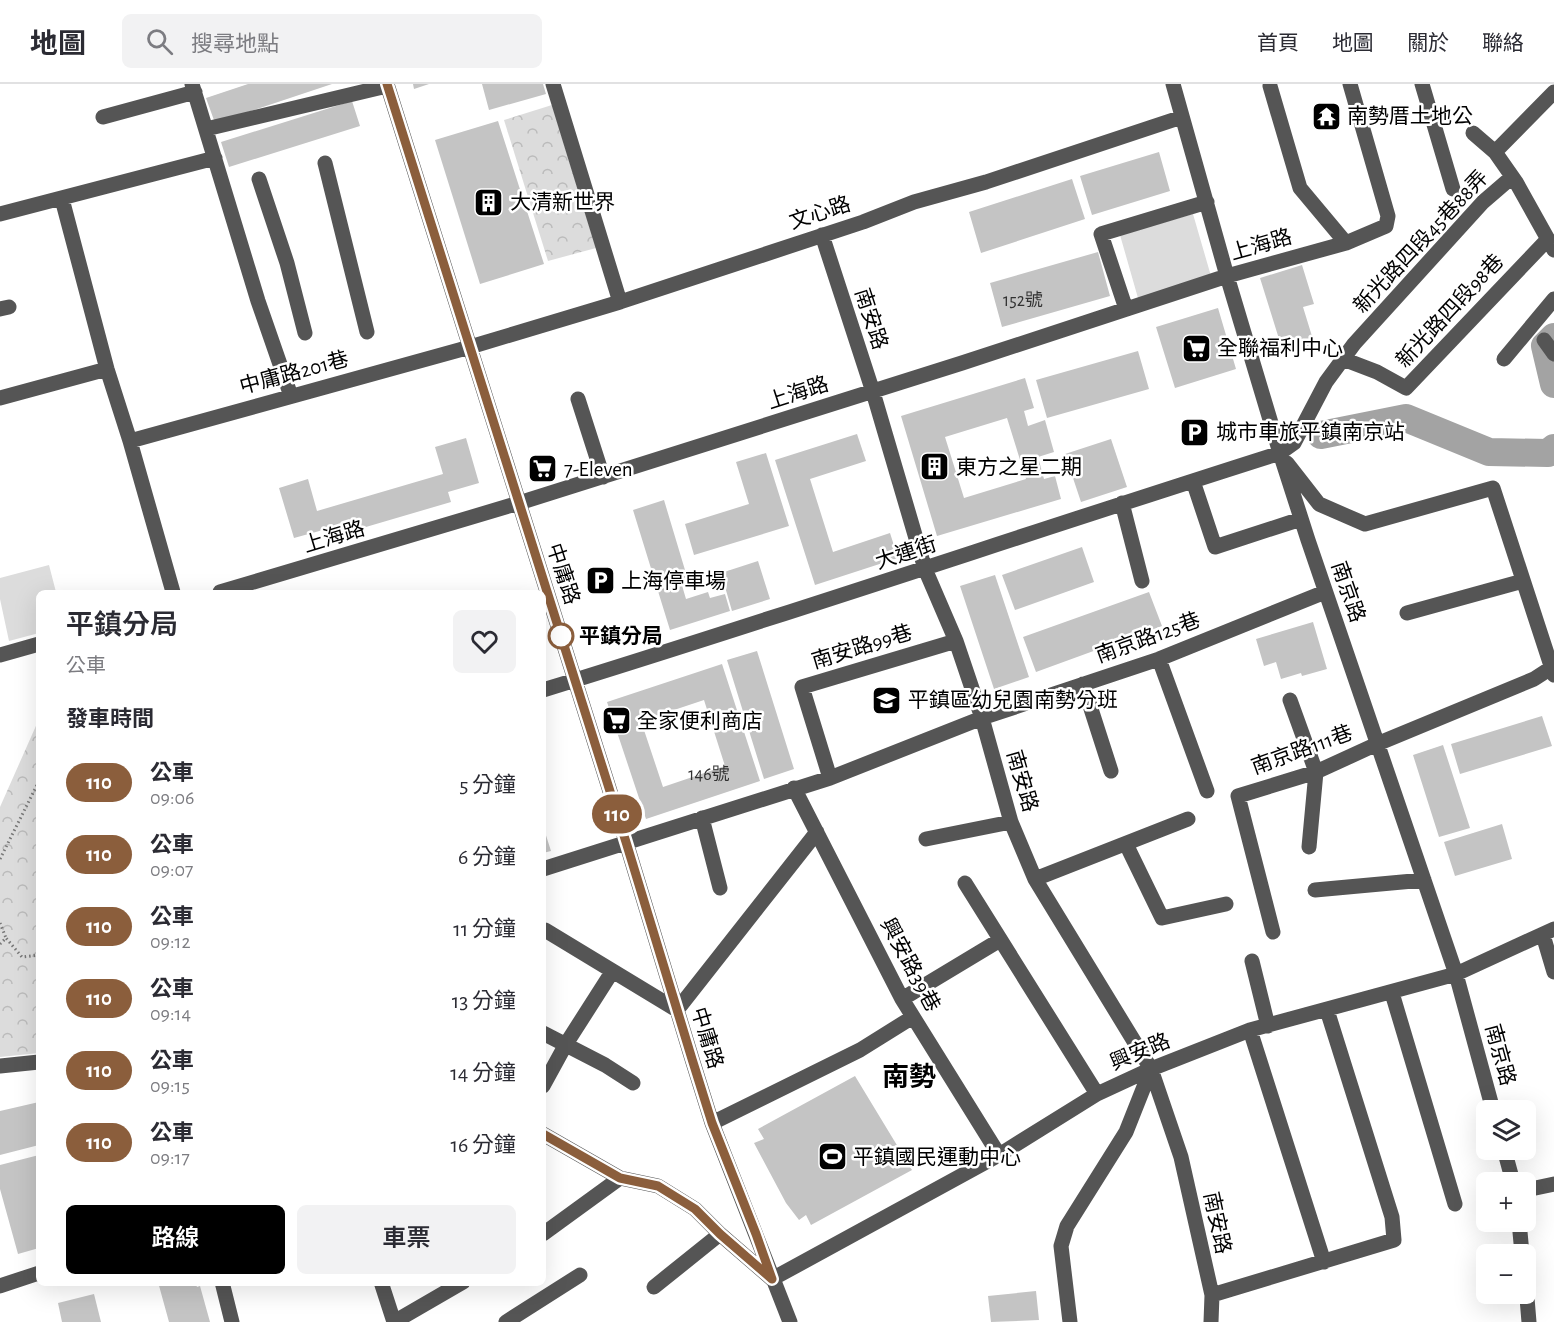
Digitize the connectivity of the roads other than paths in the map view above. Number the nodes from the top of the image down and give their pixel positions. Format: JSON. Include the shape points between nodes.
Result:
{"nodes":[{"id":1,"x":553,"y":84,"type":"edge"},
{"id":2,"x":1173,"y":84,"type":"edge"},
{"id":3,"x":1350,"y":84,"type":"edge"},
{"id":4,"x":1422,"y":84,"type":"edge"},
{"id":5,"x":387,"y":85,"type":"edge"},
{"id":6,"x":1270,"y":86,"type":"dead end"},
{"id":7,"x":193,"y":88,"type":"edge"},
{"id":8,"x":1554,"y":92,"type":"edge"},
{"id":9,"x":103,"y":117,"type":"dead end"},
{"id":10,"x":1182,"y":117,"type":"junction"},
{"id":11,"x":206,"y":129,"type":"junction"},
{"id":12,"x":1473,"y":133,"type":"dead end"},
{"id":13,"x":1495,"y":152,"type":"junction"},
{"id":14,"x":215,"y":158,"type":"junction"},
{"id":15,"x":325,"y":163,"type":"dead end"},
{"id":16,"x":1512,"y":177,"type":"junction"},
{"id":17,"x":259,"y":179,"type":"dead end"},
{"id":18,"x":1453,"y":189,"type":"dead end"},
{"id":19,"x":63,"y":199,"type":"junction"},
{"id":20,"x":1207,"y":202,"type":"junction"},
{"id":21,"x":0,"y":214,"type":"edge"},
{"id":22,"x":822,"y":234,"type":"junction"},
{"id":23,"x":1346,"y":243,"type":"junction"},
{"id":24,"x":1551,"y":245,"type":"edge"},
{"id":25,"x":1227,"y":276,"type":"junction"},
{"id":26,"x":1554,"y":299,"type":"edge"},
{"id":27,"x":620,"y":302,"type":"junction"},
{"id":28,"x":1126,"y":309,"type":"junction"},
{"id":29,"x":367,"y":332,"type":"dead end"},
{"id":30,"x":305,"y":333,"type":"dead end"},
{"id":31,"x":1544,"y":340,"type":"dead end"},
{"id":32,"x":470,"y":347,"type":"junction"},
{"id":33,"x":1554,"y":354,"type":"edge"},
{"id":34,"x":1343,"y":359,"type":"junction"},
{"id":35,"x":1503,"y":359,"type":"dead end"},
{"id":36,"x":107,"y":369,"type":"junction"},
{"id":37,"x":873,"y":392,"type":"junction"},
{"id":38,"x":291,"y":396,"type":"junction"},
{"id":39,"x":0,"y":398,"type":"edge"},
{"id":40,"x":578,"y":399,"type":"dead end"},
{"id":41,"x":130,"y":441,"type":"junction"},
{"id":42,"x":1280,"y":453,"type":"junction"},
{"id":43,"x":603,"y":477,"type":"junction"},
{"id":44,"x":1193,"y":481,"type":"junction"},
{"id":45,"x":519,"y":503,"type":"junction"},
{"id":46,"x":1122,"y":503,"type":"junction"},
{"id":47,"x":1301,"y":519,"type":"junction"},
{"id":48,"x":925,"y":569,"type":"junction"},
{"id":49,"x":1142,"y":581,"type":"dead end"},
{"id":50,"x":1523,"y":581,"type":"junction"},
{"id":51,"x":172,"y":590,"type":"edge"},
{"id":52,"x":227,"y":590,"type":"edge"},
{"id":53,"x":1325,"y":592,"type":"junction"},
{"id":54,"x":1407,"y":613,"type":"dead end"},
{"id":55,"x":956,"y":641,"type":"junction"},
{"id":56,"x":36,"y":645,"type":"edge"},
{"id":57,"x":1,"y":653,"type":"edge"},
{"id":58,"x":1159,"y":659,"type":"junction"},
{"id":59,"x":1553,"y":669,"type":"edge"},
{"id":60,"x":575,"y":680,"type":"junction"},
{"id":61,"x":1083,"y":684,"type":"junction"},
{"id":62,"x":546,"y":689,"type":"edge"},
{"id":63,"x":1290,"y":700,"type":"dead end"},
{"id":64,"x":982,"y":718,"type":"junction"},
{"id":65,"x":1377,"y":744,"type":"junction"},
{"id":66,"x":1112,"y":771,"type":"dead end"},
{"id":67,"x":1316,"y":772,"type":"junction"},
{"id":68,"x":830,"y":778,"type":"junction"},
{"id":69,"x":794,"y":788,"type":"junction"},
{"id":70,"x":1207,"y":791,"type":"dead end"},
{"id":71,"x":702,"y":818,"type":"junction"},
{"id":72,"x":1188,"y":819,"type":"dead end"},
{"id":73,"x":1011,"y":822,"type":"junction"},
{"id":74,"x":817,"y":832,"type":"junction"},
{"id":75,"x":926,"y":839,"type":"dead end"},
{"id":76,"x":626,"y":842,"type":"junction"},
{"id":77,"x":1126,"y":844,"type":"junction"},
{"id":78,"x":1310,"y":847,"type":"dead end"},
{"id":79,"x":546,"y":868,"type":"edge"},
{"id":80,"x":1035,"y":879,"type":"junction"},
{"id":81,"x":1424,"y":880,"type":"junction"},
{"id":82,"x":965,"y":883,"type":"dead end"},
{"id":83,"x":720,"y":888,"type":"dead end"},
{"id":84,"x":1315,"y":890,"type":"dead end"},
{"id":85,"x":1226,"y":904,"type":"dead end"},
{"id":86,"x":546,"y":931,"type":"edge"},
{"id":87,"x":1273,"y":932,"type":"dead end"},
{"id":88,"x":1548,"y":932,"type":"edge"},
{"id":89,"x":1000,"y":940,"type":"junction"},
{"id":90,"x":1252,"y":961,"type":"dead end"},
{"id":91,"x":612,"y":972,"type":"junction"},
{"id":92,"x":1554,"y":972,"type":"edge"},
{"id":93,"x":1456,"y":974,"type":"junction"},
{"id":94,"x":1392,"y":993,"type":"junction"},
{"id":95,"x":902,"y":999,"type":"junction"},
{"id":96,"x":676,"y":1010,"type":"junction"},
{"id":97,"x":1327,"y":1010,"type":"junction"},
{"id":98,"x":913,"y":1017,"type":"junction"},
{"id":99,"x":1268,"y":1026,"type":"junction"},
{"id":100,"x":1250,"y":1030,"type":"junction"},
{"id":101,"x":546,"y":1034,"type":"edge"},
{"id":102,"x":566,"y":1044,"type":"junction"},
{"id":103,"x":36,"y":1062,"type":"edge"},
{"id":104,"x":0,"y":1066,"type":"edge"},
{"id":105,"x":1151,"y":1069,"type":"junction"},
{"id":106,"x":546,"y":1081,"type":"edge"},
{"id":107,"x":633,"y":1083,"type":"dead end"},
{"id":108,"x":1097,"y":1094,"type":"junction"},
{"id":109,"x":1490,"y":1100,"type":"edge"},
{"id":110,"x":712,"y":1123,"type":"junction"},
{"id":111,"x":546,"y":1136,"type":"edge"},
{"id":112,"x":999,"y":1155,"type":"junction"},
{"id":113,"x":620,"y":1178,"type":"junction"},
{"id":114,"x":1554,"y":1184,"type":"edge"},
{"id":115,"x":1536,"y":1188,"type":"edge"},
{"id":116,"x":1455,"y":1204,"type":"dead end"},
{"id":117,"x":546,"y":1232,"type":"edge"},
{"id":118,"x":720,"y":1234,"type":"junction"},
{"id":119,"x":1324,"y":1262,"type":"junction"},
{"id":120,"x":36,"y":1274,"type":"edge"},
{"id":121,"x":580,"y":1275,"type":"dead end"},
{"id":122,"x":772,"y":1279,"type":"junction"},
{"id":123,"x":0,"y":1285,"type":"edge"},
{"id":124,"x":223,"y":1286,"type":"edge"},
{"id":125,"x":382,"y":1286,"type":"edge"},
{"id":126,"x":456,"y":1286,"type":"edge"},
{"id":127,"x":654,"y":1287,"type":"dead end"},
{"id":128,"x":1212,"y":1296,"type":"junction"},
{"id":129,"x":1528,"y":1304,"type":"edge"},
{"id":130,"x":232,"y":1322,"type":"edge"},
{"id":131,"x":394,"y":1322,"type":"edge"},
{"id":132,"x":506,"y":1322,"type":"edge"},
{"id":133,"x":790,"y":1322,"type":"edge"},
{"id":134,"x":1070,"y":1322,"type":"edge"},
{"id":135,"x":1211,"y":1322,"type":"edge"},
{"id":136,"x":1529,"y":1322,"type":"edge"}],
"edges":[{"from":1,"to":27,"type":"street"},
{"from":2,"to":10,"type":"street","name":"南京路"},
{"from":3,"to":23,"type":"street","name":"上海路","via":[[1388,216],[1386,226]]},
{"from":4,"to":18,"type":"street"},
{"from":5,"to":11,"type":"street"},
{"from":5,"to":32,"type":"street","name":"中庸路"},
{"from":6,"to":23,"type":"street","via":[[1300,188]]},
{"from":7,"to":9,"type":"street"},
{"from":7,"to":11,"type":"street"},
{"from":8,"to":13,"type":"street"},
{"from":10,"to":20,"type":"street","name":"南京路"},
{"from":10,"to":22,"type":"street","name":"文心路"},
{"from":11,"to":14,"type":"street"},
{"from":12,"to":13,"type":"street"},
{"from":13,"to":16,"type":"street"},
{"from":14,"to":19,"type":"street"},
{"from":14,"to":38,"type":"street"},
{"from":15,"to":29,"type":"street"},
{"from":16,"to":24,"type":"street"},
{"from":16,"to":34,"type":"street","name":"新光路四段45巷88弄","via":[[1483,202]]},
{"from":17,"to":30,"type":"street"},
{"from":19,"to":21,"type":"street"},
{"from":19,"to":36,"type":"street"},
{"from":20,"to":25,"type":"street","name":"南京路"},
{"from":20,"to":28,"type":"street","via":[[1101,234]]},
{"from":22,"to":27,"type":"street","name":"文心路"},
{"from":22,"to":37,"type":"street","name":"南安路"},
{"from":23,"to":25,"type":"street","name":"上海路"},
{"from":24,"to":34,"type":"street","name":"新光路四段98巷","via":[[1406,388]]},
{"from":25,"to":28,"type":"street","name":"上海路"},
{"from":25,"to":42,"type":"street","name":"南京路"},
{"from":26,"to":35,"type":"street"},
{"from":27,"to":32,"type":"street","name":"文心路"},
{"from":28,"to":37,"type":"street","name":"上海路"},
{"from":31,"to":33,"type":"street"},
{"from":32,"to":38,"type":"street","name":"中庸路201巷"},
{"from":32,"to":45,"type":"street","name":"中庸路"},
{"from":34,"to":42,"type":"street","name":"新光路四段45巷88弄","via":[[1326,382],[1294,443]]},
{"from":36,"to":39,"type":"street"},
{"from":36,"to":41,"type":"street"},
{"from":37,"to":43,"type":"street","name":"上海路"},
{"from":37,"to":48,"type":"street","name":"南安路"},
{"from":38,"to":41,"type":"street","name":"中庸路201巷"},
{"from":40,"to":43,"type":"street"},
{"from":41,"to":51,"type":"street"},
{"from":42,"to":44,"type":"street","name":"大連街"},
{"from":42,"to":47,"type":"street","name":"南京路"},
{"from":42,"to":50,"type":"street","via":[[1320,504],[1365,525],[1493,488]]},
{"from":43,"to":45,"type":"street","name":"上海路"},
{"from":44,"to":46,"type":"street","name":"大連街"},
{"from":44,"to":47,"type":"street","via":[[1215,547]]},
{"from":45,"to":52,"type":"street","name":"上海路"},
{"from":45,"to":60,"type":"street","name":"中庸路"},
{"from":46,"to":48,"type":"street","name":"大連街"},
{"from":46,"to":49,"type":"street"},
{"from":47,"to":53,"type":"street","name":"南京路"},
{"from":48,"to":55,"type":"street","name":"南安路"},
{"from":48,"to":60,"type":"street","name":"大連街"},
{"from":50,"to":54,"type":"street"},
{"from":50,"to":59,"type":"street"},
{"from":53,"to":58,"type":"street","name":"南京路125巷"},
{"from":53,"to":65,"type":"street","name":"南京路"},
{"from":55,"to":64,"type":"street","name":"南安路"},
{"from":55,"to":68,"type":"street","name":"南安路99巷","via":[[802,687]]},
{"from":56,"to":57,"type":"street"},
{"from":58,"to":61,"type":"street","name":"南京路125巷"},
{"from":58,"to":70,"type":"street"},
{"from":59,"to":65,"type":"street","name":"南京路111巷"},
{"from":60,"to":62,"type":"street","name":"大連街"},
{"from":60,"to":76,"type":"street","name":"中庸路"},
{"from":61,"to":64,"type":"street","name":"南京路125巷"},
{"from":61,"to":66,"type":"street"},
{"from":63,"to":67,"type":"street"},
{"from":64,"to":68,"type":"street","name":"南京路125巷"},
{"from":64,"to":73,"type":"street","name":"南安路"},
{"from":65,"to":67,"type":"street","name":"南京路111巷"},
{"from":65,"to":81,"type":"street","name":"南京路"},
{"from":67,"to":78,"type":"street"},
{"from":67,"to":87,"type":"street","name":"南京路111巷","via":[[1238,796]]},
{"from":68,"to":69,"type":"street","name":"南京路125巷"},
{"from":69,"to":71,"type":"street","name":"南京路125巷"},
{"from":69,"to":74,"type":"street","name":"興安路39巷"},
{"from":71,"to":76,"type":"street","name":"南京路125巷"},
{"from":71,"to":83,"type":"street"},
{"from":72,"to":77,"type":"street"},
{"from":73,"to":75,"type":"street"},
{"from":73,"to":80,"type":"street","name":"南安路"},
{"from":74,"to":95,"type":"street","name":"興安路39巷"},
{"from":74,"to":96,"type":"street"},
{"from":76,"to":79,"type":"street","name":"南京路125巷"},
{"from":76,"to":96,"type":"street","name":"中庸路"},
{"from":77,"to":80,"type":"street"},
{"from":77,"to":85,"type":"street","via":[[1162,918]]},
{"from":80,"to":105,"type":"street","name":"南安路"},
{"from":81,"to":84,"type":"street"},
{"from":81,"to":93,"type":"street","name":"南京路"},
{"from":82,"to":89,"type":"street"},
{"from":86,"to":91,"type":"street"},
{"from":88,"to":92,"type":"street"},
{"from":88,"to":93,"type":"street","name":"興安路"},
{"from":89,"to":95,"type":"street"},
{"from":89,"to":108,"type":"street"},
{"from":90,"to":99,"type":"street"},
{"from":91,"to":96,"type":"street"},
{"from":91,"to":102,"type":"street"},
{"from":93,"to":94,"type":"street","name":"興安路"},
{"from":93,"to":109,"type":"street","name":"南京路"},
{"from":94,"to":97,"type":"street","name":"興安路"},
{"from":94,"to":116,"type":"street"},
{"from":95,"to":98,"type":"street","name":"興安路39巷"},
{"from":96,"to":110,"type":"street","name":"中庸路"},
{"from":97,"to":99,"type":"street","name":"興安路"},
{"from":97,"to":119,"type":"street","via":[[1392,1217],[1394,1240]]},
{"from":98,"to":110,"type":"street","via":[[860,1050]]},
{"from":98,"to":112,"type":"street","name":"興安路39巷"},
{"from":99,"to":100,"type":"street","name":"興安路"},
{"from":100,"to":105,"type":"street","name":"興安路"},
{"from":100,"to":119,"type":"street"},
{"from":101,"to":102,"type":"street"},
{"from":102,"to":106,"type":"street"},
{"from":102,"to":107,"type":"street"},
{"from":103,"to":104,"type":"street"},
{"from":105,"to":108,"type":"street","name":"興安路"},
{"from":105,"to":128,"type":"street","name":"南安路","via":[[1181,1157]]},
{"from":105,"to":134,"type":"street","via":[[1126,1132],[1066,1226],[1061,1246]]},
{"from":108,"to":112,"type":"street","name":"興安路"},
{"from":110,"to":122,"type":"street","name":"中庸路"},
{"from":111,"to":113,"type":"street","name":"中庸路"},
{"from":112,"to":122,"type":"street","name":"興安路"},
{"from":113,"to":117,"type":"street"},
{"from":113,"to":118,"type":"street","name":"中庸路","via":[[658,1186],[695,1209]]},
{"from":114,"to":115,"type":"street"},
{"from":118,"to":122,"type":"street","name":"中庸路"},
{"from":118,"to":127,"type":"street"},
{"from":119,"to":128,"type":"street"},
{"from":120,"to":123,"type":"street"},
{"from":121,"to":132,"type":"street"},
{"from":122,"to":133,"type":"street","name":"中庸路"},
{"from":124,"to":130,"type":"street"},
{"from":125,"to":131,"type":"street"},
{"from":126,"to":131,"type":"street"},
{"from":128,"to":135,"type":"street","name":"南安路"},
{"from":129,"to":136,"type":"street"}]}
